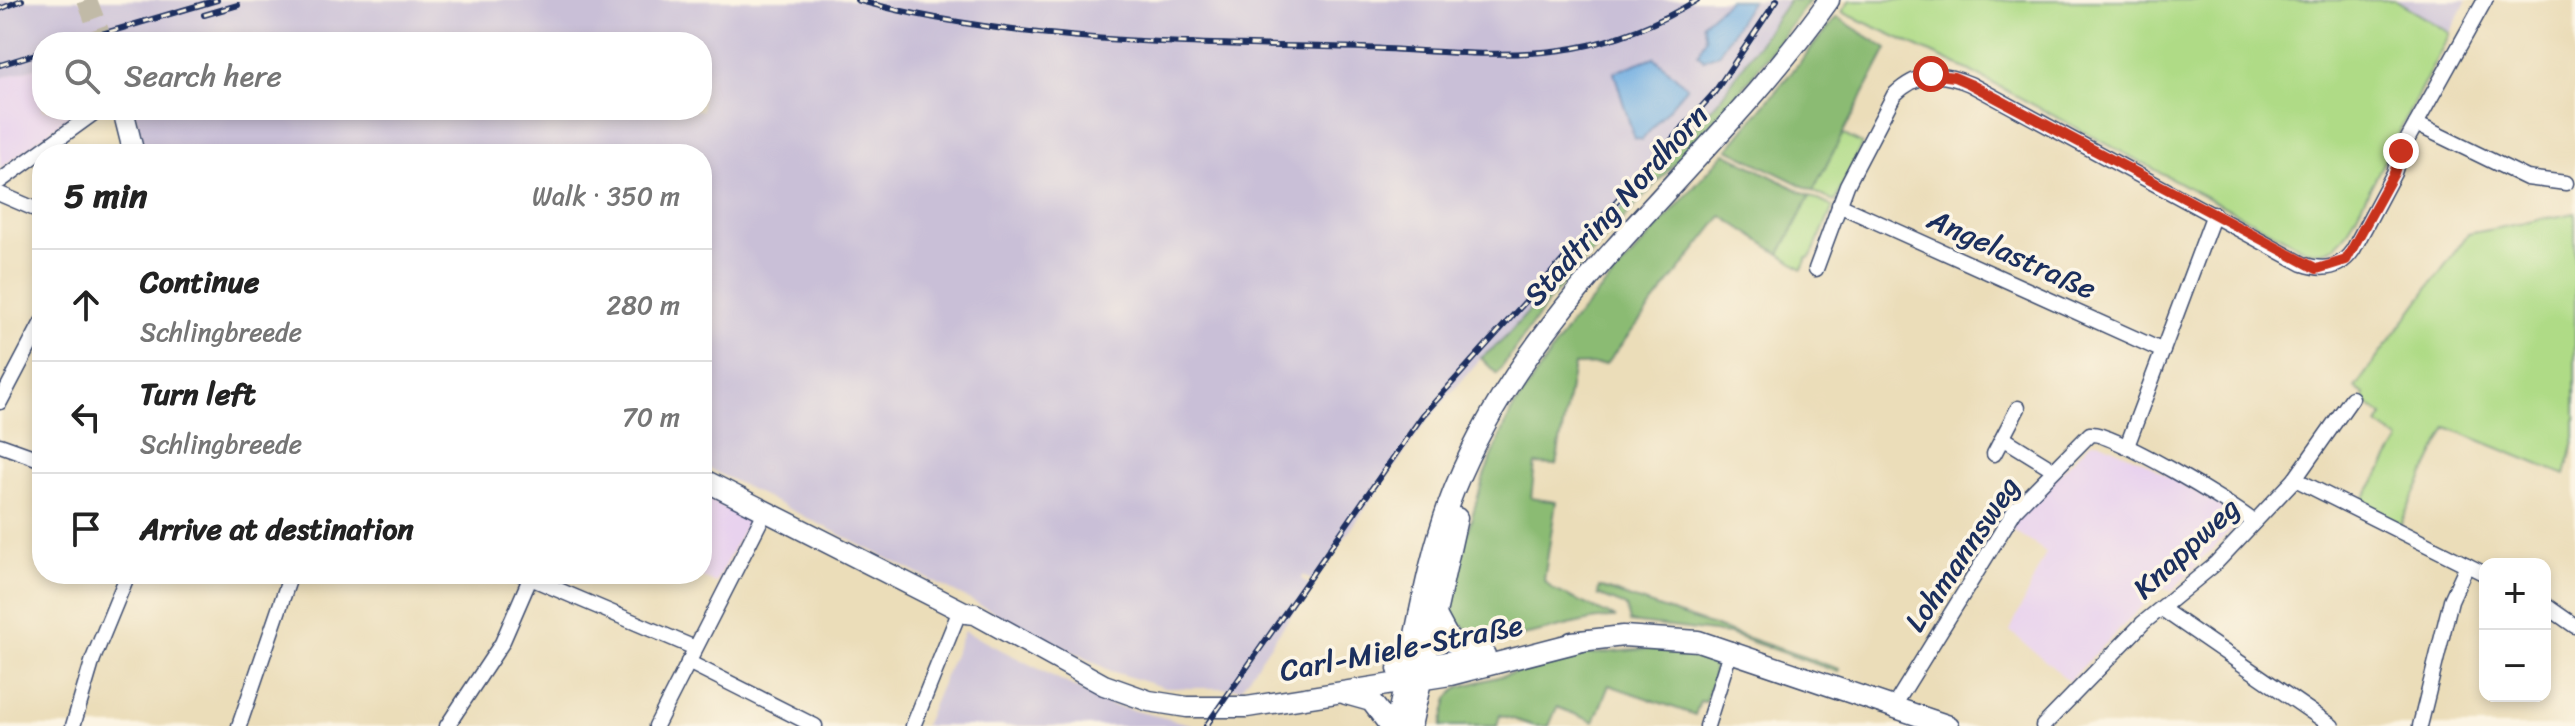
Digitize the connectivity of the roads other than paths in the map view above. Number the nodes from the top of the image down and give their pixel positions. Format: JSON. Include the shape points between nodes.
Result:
{"nodes":[{"id":1,"x":1829,"y":0,"type":"edge"},
{"id":2,"x":2485,"y":0,"type":"edge"},
{"id":3,"x":84,"y":120,"type":"edge"},
{"id":4,"x":126,"y":120,"type":"edge"},
{"id":5,"x":2416,"y":124,"type":"junction"},
{"id":6,"x":51,"y":144,"type":"edge"},
{"id":7,"x":132,"y":144,"type":"edge"},
{"id":8,"x":32,"y":158,"type":"edge"},
{"id":9,"x":0,"y":181,"type":"edge"},
{"id":10,"x":2566,"y":183,"type":"dead end"},
{"id":11,"x":0,"y":194,"type":"edge"},
{"id":12,"x":1839,"y":205,"type":"junction"},
{"id":13,"x":32,"y":208,"type":"edge"},
{"id":14,"x":2214,"y":214,"type":"junction"},
{"id":15,"x":1816,"y":269,"type":"dead end"},
{"id":16,"x":32,"y":341,"type":"edge"},
{"id":17,"x":2163,"y":351,"type":"junction"},
{"id":18,"x":2352,"y":398,"type":"dead end"},
{"id":19,"x":0,"y":402,"type":"edge"},
{"id":20,"x":2018,"y":408,"type":"dead end"},
{"id":21,"x":2003,"y":438,"type":"junction"},
{"id":22,"x":0,"y":445,"type":"edge"},
{"id":23,"x":2127,"y":446,"type":"junction"},
{"id":24,"x":1994,"y":454,"type":"dead end"},
{"id":25,"x":32,"y":456,"type":"edge"},
{"id":26,"x":1467,"y":463,"type":"junction"},
{"id":27,"x":2053,"y":469,"type":"junction"},
{"id":28,"x":2295,"y":479,"type":"junction"},
{"id":29,"x":712,"y":484,"type":"edge"},
{"id":30,"x":766,"y":510,"type":"junction"},
{"id":31,"x":2254,"y":522,"type":"junction"},
{"id":32,"x":2467,"y":565,"type":"junction"},
{"id":33,"x":2479,"y":571,"type":"edge"},
{"id":34,"x":124,"y":584,"type":"edge"},
{"id":35,"x":288,"y":584,"type":"edge"},
{"id":36,"x":525,"y":584,"type":"edge"},
{"id":37,"x":546,"y":584,"type":"edge"},
{"id":38,"x":2162,"y":609,"type":"junction"},
{"id":39,"x":2551,"y":609,"type":"edge"},
{"id":40,"x":963,"y":612,"type":"junction"},
{"id":41,"x":1436,"y":615,"type":"junction"},
{"id":42,"x":2575,"y":626,"type":"edge"},
{"id":43,"x":1582,"y":641,"type":"junction"},
{"id":44,"x":1731,"y":649,"type":"junction"},
{"id":45,"x":691,"y":655,"type":"junction"},
{"id":46,"x":1485,"y":655,"type":"junction"},
{"id":47,"x":1415,"y":673,"type":"junction"},
{"id":48,"x":1334,"y":694,"type":"junction"},
{"id":49,"x":1894,"y":706,"type":"junction"},
{"id":50,"x":1229,"y":708,"type":"junction"},
{"id":51,"x":73,"y":726,"type":"edge"},
{"id":52,"x":239,"y":726,"type":"edge"},
{"id":53,"x":447,"y":726,"type":"edge"},
{"id":54,"x":656,"y":726,"type":"edge"},
{"id":55,"x":815,"y":726,"type":"edge"},
{"id":56,"x":913,"y":726,"type":"edge"},
{"id":57,"x":1392,"y":726,"type":"edge"},
{"id":58,"x":1411,"y":726,"type":"edge"},
{"id":59,"x":1707,"y":726,"type":"edge"},
{"id":60,"x":1949,"y":726,"type":"edge"},
{"id":61,"x":2043,"y":726,"type":"edge"},
{"id":62,"x":2332,"y":726,"type":"edge"},
{"id":63,"x":2420,"y":726,"type":"edge"}],
"edges":[{"from":1,"to":26,"type":"street","name":"Stadtring Nordhorn","via":[[1752,99],[1568,299],[1537,340]]},
{"from":2,"to":5,"type":"street"},
{"from":3,"to":6,"type":"street"},
{"from":4,"to":7,"type":"street"},
{"from":5,"to":10,"type":"street","via":[[2527,178]]},
{"from":5,"to":14,"type":"street","via":[[2353,250],[2335,266],[2317,269],[2303,264]]},
{"from":8,"to":9,"type":"street"},
{"from":11,"to":13,"type":"street"},
{"from":12,"to":14,"type":"street","via":[[1894,95],[1918,77],[1942,74]]},
{"from":12,"to":15,"type":"street"},
{"from":12,"to":17,"type":"street","name":"Angelastraße"},
{"from":14,"to":17,"type":"street"},
{"from":16,"to":19,"type":"street"},
{"from":17,"to":23,"type":"street"},
{"from":18,"to":28,"type":"street","name":"Knappweg"},
{"from":20,"to":21,"type":"street"},
{"from":21,"to":24,"type":"street"},
{"from":21,"to":27,"type":"street"},
{"from":22,"to":25,"type":"street"},
{"from":23,"to":27,"type":"street","name":"Lohmannsweg","via":[[2090,434]]},
{"from":23,"to":31,"type":"street","name":"Lohmannsweg"},
{"from":26,"to":41,"type":"street","name":"Stadtring Nordhorn"},
{"from":26,"to":47,"type":"street","name":"Stadtring Nordhorn","via":[[1434,555]]},
{"from":27,"to":49,"type":"street","name":"Lohmannsweg","via":[[2015,510]]},
{"from":28,"to":31,"type":"street","name":"Knappweg"},
{"from":28,"to":32,"type":"street"},
{"from":29,"to":30,"type":"street","name":"Carl-Miele-Straße"},
{"from":30,"to":40,"type":"street","name":"Carl-Miele-Straße"},
{"from":30,"to":45,"type":"street"},
{"from":31,"to":38,"type":"street","name":"Knappweg"},
{"from":32,"to":33,"type":"street"},
{"from":32,"to":63,"type":"street","via":[[2451,600]]},
{"from":34,"to":51,"type":"street"},
{"from":35,"to":52,"type":"street"},
{"from":36,"to":53,"type":"street","via":[[502,643]]},
{"from":37,"to":45,"type":"street"},
{"from":38,"to":61,"type":"street","name":"Knappweg"},
{"from":38,"to":62,"type":"street"},
{"from":39,"to":42,"type":"street"},
{"from":40,"to":50,"type":"street","name":"Carl-Miele-Straße","via":[[1030,642],[1104,685],[1149,701]]},
{"from":40,"to":56,"type":"street"},
{"from":41,"to":46,"type":"street","via":[[1450,641]]},
{"from":41,"to":47,"type":"street","name":"Stadtring Nordhorn"},
{"from":43,"to":44,"type":"street","name":"Carl-Miele-Straße","via":[[1659,637]]},
{"from":43,"to":46,"type":"street","name":"Carl-Miele-Straße"},
{"from":43,"to":47,"type":"street","name":"Carl-Miele-Straße","via":[[1502,663]]},
{"from":44,"to":49,"type":"street","name":"Carl-Miele-Straße"},
{"from":44,"to":59,"type":"street"},
{"from":45,"to":54,"type":"street"},
{"from":45,"to":55,"type":"street"},
{"from":46,"to":47,"type":"street","name":"Carl-Miele-Straße"},
{"from":47,"to":48,"type":"street","name":"Carl-Miele-Straße"},
{"from":47,"to":50,"type":"street","name":"Carl-Miele-Straße"},
{"from":47,"to":57,"type":"street"},
{"from":47,"to":58,"type":"street"},
{"from":48,"to":50,"type":"street","name":"Carl-Miele-Straße"},
{"from":48,"to":57,"type":"street","via":[[1367,698]]},
{"from":49,"to":60,"type":"street","name":"Carl-Miele-Straße"}]}
